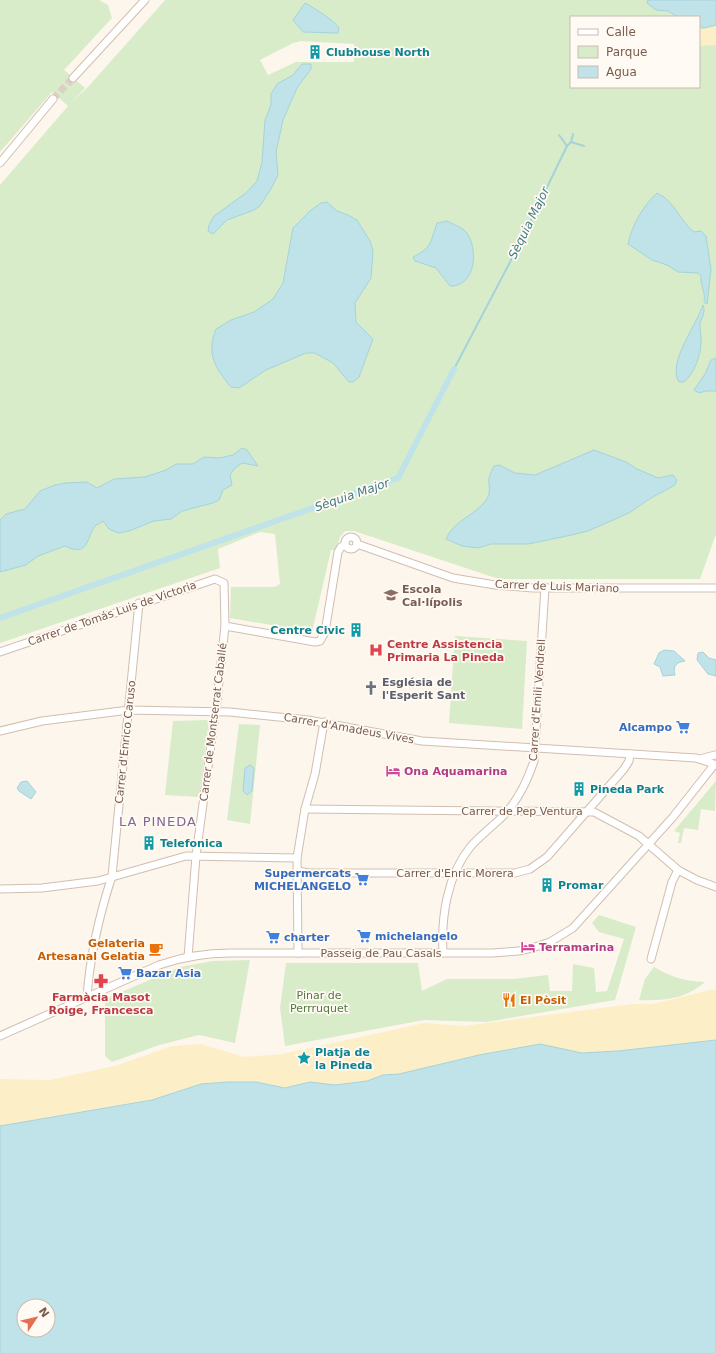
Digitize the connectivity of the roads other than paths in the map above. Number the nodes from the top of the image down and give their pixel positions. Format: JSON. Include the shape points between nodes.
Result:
{"nodes":[{"id":1,"x":145,"y":0,"type":"edge"},
{"id":2,"x":73,"y":78,"type":"tunnel mouth"},
{"id":3,"x":54,"y":99,"type":"tunnel mouth"},
{"id":4,"x":0,"y":163,"type":"edge"},
{"id":5,"x":224,"y":583,"type":"joint"},
{"id":6,"x":545,"y":587,"type":"junction"},
{"id":7,"x":716,"y":588,"type":"edge"},
{"id":8,"x":139,"y":604,"type":"junction"},
{"id":9,"x":225,"y":626,"type":"junction"},
{"id":10,"x":0,"y":652,"type":"edge"},
{"id":11,"x":129,"y":710,"type":"junction"},
{"id":12,"x":215,"y":711,"type":"junction"},
{"id":13,"x":324,"y":722,"type":"junction"},
{"id":14,"x":0,"y":731,"type":"edge"},
{"id":15,"x":535,"y":748,"type":"junction"},
{"id":16,"x":630,"y":754,"type":"junction"},
{"id":17,"x":715,"y":754,"type":"edge"},
{"id":18,"x":702,"y":760,"type":"junction"},
{"id":19,"x":715,"y":765,"type":"edge"},
{"id":20,"x":716,"y":773,"type":"edge"},
{"id":21,"x":707,"y":776,"type":"junction"},
{"id":22,"x":305,"y":809,"type":"junction"},
{"id":23,"x":507,"y":811,"type":"junction"},
{"id":24,"x":587,"y":812,"type":"junction"},
{"id":25,"x":649,"y":844,"type":"junction"},
{"id":26,"x":196,"y":856,"type":"junction"},
{"id":27,"x":297,"y":858,"type":"junction"},
{"id":28,"x":678,"y":870,"type":"junction"},
{"id":29,"x":298,"y":871,"type":"junction"},
{"id":30,"x":454,"y":873,"type":"junction"},
{"id":31,"x":112,"y":876,"type":"junction"},
{"id":32,"x":0,"y":888,"type":"edge"},
{"id":33,"x":716,"y":888,"type":"edge"},
{"id":34,"x":298,"y":953,"type":"junction"},
{"id":35,"x":443,"y":954,"type":"junction"},
{"id":36,"x":188,"y":957,"type":"junction"},
{"id":37,"x":651,"y":959,"type":"dead end"},
{"id":38,"x":87,"y":997,"type":"junction"},
{"id":39,"x":0,"y":1036,"type":"edge"}],
"edges":[{"from":1,"to":2,"type":"street"},
{"from":3,"to":4,"type":"street"},
{"from":5,"to":8,"type":"street","name":"Carrer de Tomás Luis de Victoria","via":[[215,579]]},
{"from":5,"to":9,"type":"street","name":"Carrer de Montserrat Caballé"},
{"from":6,"to":7,"type":"street","name":"Carrer de Luis Mariano"},
{"from":6,"to":9,"type":"street","name":"Carrer de Luis Mariano","via":[[495,585],[453,578],[357,544],[352,550],[345,545],[338,552],[325,632],[321,640],[315,642]]},
{"from":6,"to":15,"type":"street","name":"Carrer d'Emili Vendrell"},
{"from":8,"to":10,"type":"street","name":"Carrer de Tomás Luis de Victoria"},
{"from":8,"to":11,"type":"street","name":"Carrer d'Enrico Caruso"},
{"from":9,"to":12,"type":"street","name":"Carrer de Montserrat Caballé"},
{"from":11,"to":12,"type":"street","name":"Carrer d'Amadeus Vives"},
{"from":11,"to":14,"type":"street","name":"Carrer d'Amadeus Vives","via":[[42,721]]},
{"from":11,"to":31,"type":"street","name":"Carrer d'Enrico Caruso"},
{"from":12,"to":13,"type":"street","name":"Carrer d'Amadeus Vives"},
{"from":12,"to":26,"type":"street","name":"Carrer de Montserrat Caballé"},
{"from":13,"to":15,"type":"street","name":"Carrer d'Amadeus Vives","via":[[414,740]]},
{"from":13,"to":22,"type":"street","via":[[315,774]]},
{"from":15,"to":16,"type":"street","name":"Carrer d'Amadeus Vives"},
{"from":15,"to":23,"type":"street","name":"Carrer d'Emili Vendrell","via":[[534,762],[527,780]]},
{"from":16,"to":18,"type":"street","name":"Carrer d'Amadeus Vives"},
{"from":16,"to":24,"type":"street","name":"Carrer d'Enric Morera","via":[[624,769]]},
{"from":17,"to":18,"type":"street","name":"Carrer d'Amadeus Vives"},
{"from":17,"to":19,"type":"street"},
{"from":18,"to":19,"type":"street","name":"Carrer d'Amadeus Vives"},
{"from":18,"to":21,"type":"street"},
{"from":19,"to":21,"type":"street","name":"Passeig de Pau Casals"},
{"from":20,"to":21,"type":"street","name":"Passeig de Pau Casals"},
{"from":21,"to":25,"type":"street","name":"Passeig de Pau Casals"},
{"from":22,"to":23,"type":"street","name":"Carrer de Pep Ventura"},
{"from":22,"to":27,"type":"street"},
{"from":23,"to":24,"type":"street","name":"Carrer de Pep Ventura"},
{"from":23,"to":30,"type":"street","name":"Carrer d'Emili Vendrell","via":[[471,847]]},
{"from":24,"to":25,"type":"street","name":"Carrer de Pep Ventura","via":[[599,814]]},
{"from":24,"to":30,"type":"street","name":"Carrer d'Enric Morera","via":[[544,860],[530,869],[515,873]]},
{"from":25,"to":28,"type":"street","name":"Carrer de Pep Ventura"},
{"from":25,"to":35,"type":"street","name":"Passeig de Pau Casals","via":[[585,916],[558,938],[519,951]]},
{"from":26,"to":27,"type":"street"},
{"from":26,"to":31,"type":"street","via":[[186,856]]},
{"from":26,"to":36,"type":"street","name":"Carrer de Montserrat Caballé"},
{"from":27,"to":29,"type":"street"},
{"from":28,"to":33,"type":"street","name":"Carrer de Pep Ventura"},
{"from":28,"to":37,"type":"street","via":[[672,882]]},
{"from":29,"to":30,"type":"street","name":"Carrer d'Enric Morera"},
{"from":29,"to":34,"type":"street"},
{"from":30,"to":35,"type":"street","name":"Carrer d'Emili Vendrell","via":[[444,912]]},
{"from":31,"to":32,"type":"street","via":[[98,881],[42,888]]},
{"from":31,"to":38,"type":"street","name":"Carrer d'Enrico Caruso","via":[[99,918],[90,961]]},
{"from":34,"to":35,"type":"street","name":"Passeig de Pau Casals"},
{"from":34,"to":36,"type":"street","name":"Passeig de Pau Casals","via":[[213,954]]},
{"from":36,"to":38,"type":"street","name":"Passeig de Pau Casals","via":[[159,965]]},
{"from":38,"to":39,"type":"street","name":"Passeig de Pau Casals"}]}
